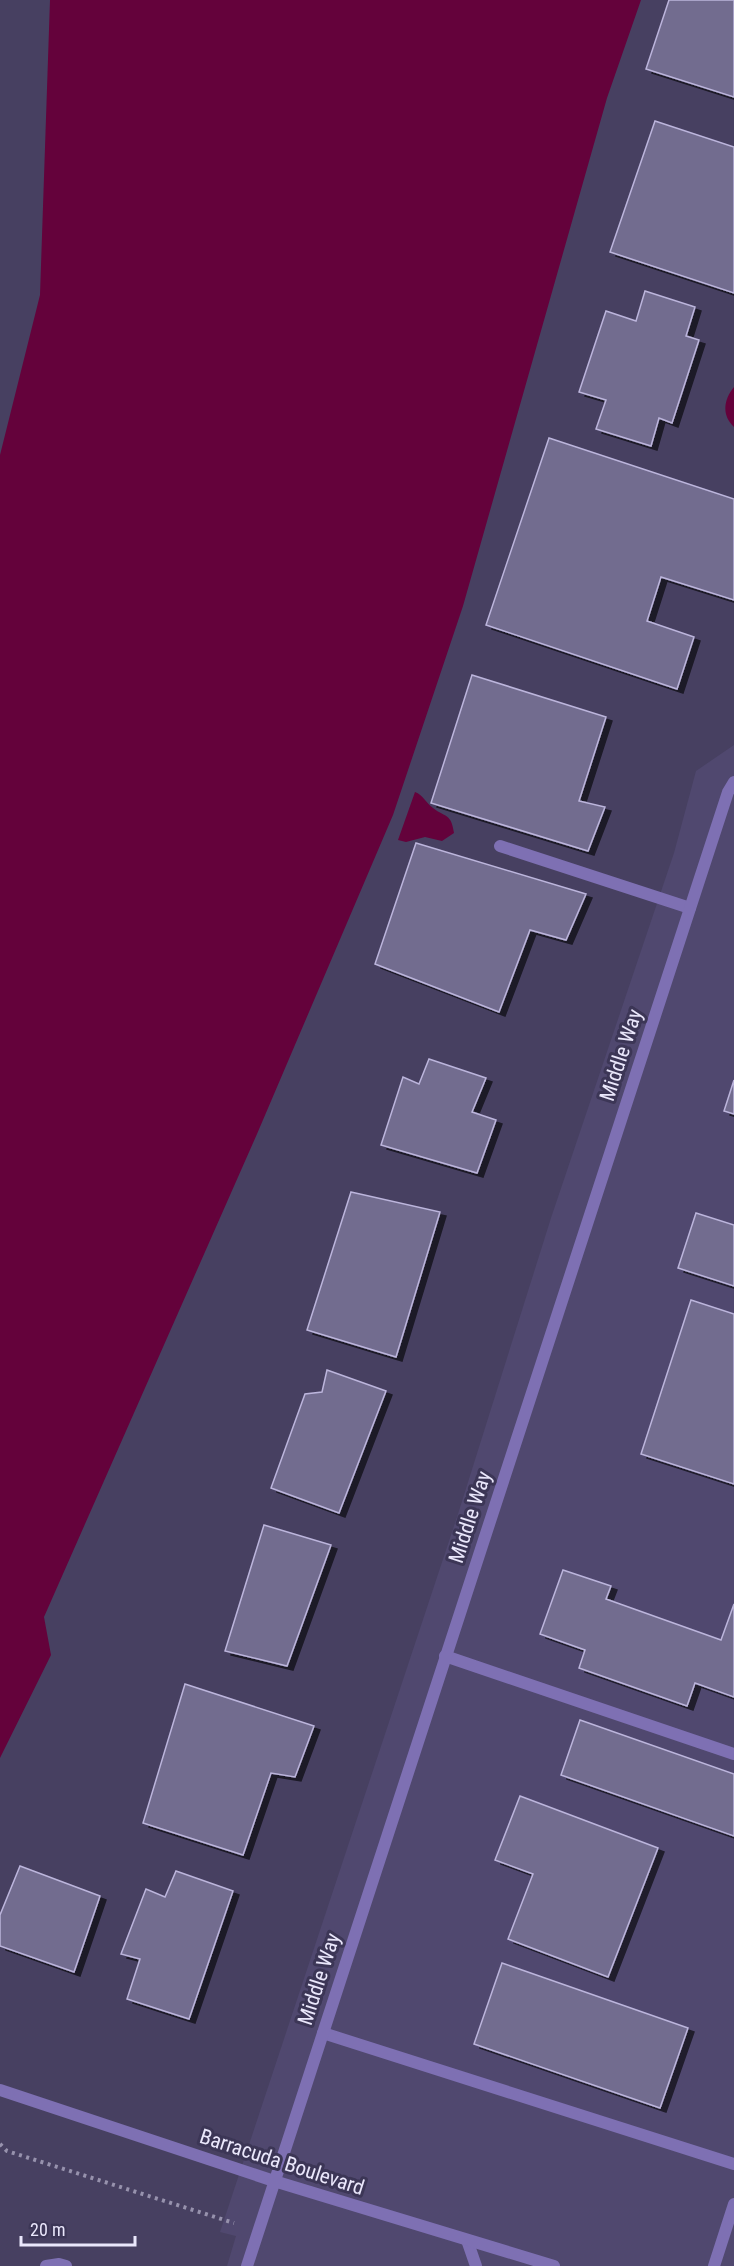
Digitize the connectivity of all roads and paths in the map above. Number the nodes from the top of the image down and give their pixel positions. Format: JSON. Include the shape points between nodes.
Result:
{"nodes":[{"id":1,"x":734,"y":782,"type":"edge"},
{"id":2,"x":500,"y":846,"type":"dead end"},
{"id":3,"x":690,"y":908,"type":"junction"},
{"id":4,"x":446,"y":1656,"type":"junction"},
{"id":5,"x":734,"y":1754,"type":"edge"},
{"id":6,"x":322,"y":2033,"type":"junction"},
{"id":7,"x":0,"y":2090,"type":"edge"},
{"id":8,"x":0,"y":2144,"type":"edge"},
{"id":9,"x":734,"y":2164,"type":"edge"},
{"id":10,"x":274,"y":2181,"type":"junction"},
{"id":11,"x":734,"y":2204,"type":"edge"},
{"id":12,"x":258,"y":2231,"type":"junction"},
{"id":13,"x":467,"y":2240,"type":"junction"},
{"id":14,"x":46,"y":2266,"type":"edge"},
{"id":15,"x":66,"y":2266,"type":"edge"},
{"id":16,"x":247,"y":2266,"type":"edge"},
{"id":17,"x":476,"y":2266,"type":"edge"},
{"id":18,"x":554,"y":2266,"type":"edge"},
{"id":19,"x":714,"y":2266,"type":"edge"}],
"edges":[{"from":1,"to":3,"type":"street","name":"Middle Way"},
{"from":2,"to":3,"type":"street"},
{"from":3,"to":4,"type":"street","name":"Middle Way"},
{"from":4,"to":5,"type":"street"},
{"from":4,"to":6,"type":"street","name":"Middle Way"},
{"from":6,"to":9,"type":"street"},
{"from":6,"to":10,"type":"street","name":"Middle Way"},
{"from":7,"to":10,"type":"street","name":"Barracuda Boulevard"},
{"from":8,"to":12,"type":"path","via":[[7,2151]]},
{"from":10,"to":12,"type":"street","name":"Middle Way"},
{"from":10,"to":13,"type":"street","name":"Barracuda Boulevard"},
{"from":11,"to":19,"type":"street"},
{"from":12,"to":16,"type":"street","name":"Middle Way"},
{"from":13,"to":17,"type":"street"},
{"from":13,"to":18,"type":"street","name":"Barracuda Boulevard"},
{"from":14,"to":15,"type":"street"}]}
